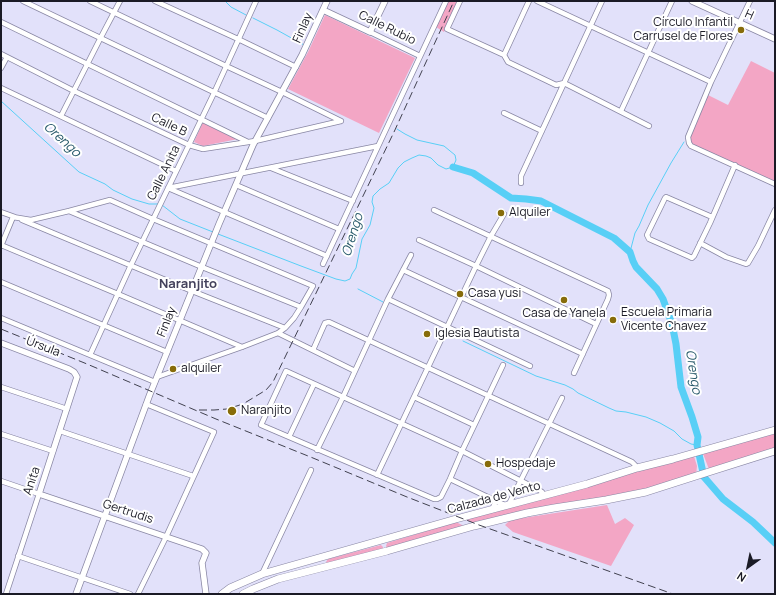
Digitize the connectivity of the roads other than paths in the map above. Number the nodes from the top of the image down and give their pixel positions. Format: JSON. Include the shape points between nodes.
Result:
{"nodes":[{"id":1,"x":22,"y":1,"type":"edge"},
{"id":2,"x":90,"y":1,"type":"edge"},
{"id":3,"x":120,"y":1,"type":"edge"},
{"id":4,"x":155,"y":1,"type":"edge"},
{"id":5,"x":256,"y":1,"type":"edge"},
{"id":6,"x":327,"y":1,"type":"edge"},
{"id":7,"x":385,"y":1,"type":"edge"},
{"id":8,"x":446,"y":1,"type":"edge"},
{"id":9,"x":460,"y":1,"type":"edge"},
{"id":10,"x":529,"y":1,"type":"edge"},
{"id":11,"x":537,"y":1,"type":"edge"},
{"id":12,"x":602,"y":1,"type":"edge"},
{"id":13,"x":672,"y":1,"type":"edge"},
{"id":14,"x":692,"y":1,"type":"edge"},
{"id":15,"x":750,"y":1,"type":"edge"},
{"id":16,"x":323,"y":10,"type":"junction"},
{"id":17,"x":114,"y":12,"type":"junction"},
{"id":18,"x":1,"y":22,"type":"edge"},
{"id":19,"x":740,"y":23,"type":"junction"},
{"id":20,"x":590,"y":26,"type":"junction"},
{"id":21,"x":370,"y":32,"type":"junction"},
{"id":22,"x":100,"y":39,"type":"junction"},
{"id":23,"x":238,"y":39,"type":"junction"},
{"id":24,"x":775,"y":39,"type":"edge"},
{"id":25,"x":648,"y":52,"type":"junction"},
{"id":26,"x":1,"y":54,"type":"edge"},
{"id":27,"x":504,"y":55,"type":"junction"},
{"id":28,"x":420,"y":56,"type":"junction"},
{"id":29,"x":7,"y":57,"type":"junction"},
{"id":30,"x":88,"y":64,"type":"junction"},
{"id":31,"x":226,"y":66,"type":"junction"},
{"id":32,"x":296,"y":67,"type":"junction"},
{"id":33,"x":1,"y":68,"type":"edge"},
{"id":34,"x":711,"y":82,"type":"junction"},
{"id":35,"x":564,"y":83,"type":"junction"},
{"id":36,"x":1,"y":88,"type":"edge"},
{"id":37,"x":74,"y":91,"type":"junction"},
{"id":38,"x":282,"y":92,"type":"junction"},
{"id":39,"x":214,"y":93,"type":"junction"},
{"id":40,"x":621,"y":111,"type":"junction"},
{"id":41,"x":504,"y":113,"type":"dead end"},
{"id":42,"x":61,"y":116,"type":"junction"},
{"id":43,"x":201,"y":118,"type":"junction"},
{"id":44,"x":268,"y":118,"type":"junction"},
{"id":45,"x":649,"y":126,"type":"dead end"},
{"id":46,"x":542,"y":131,"type":"junction"},
{"id":47,"x":252,"y":142,"type":"junction"},
{"id":48,"x":189,"y":145,"type":"junction"},
{"id":49,"x":378,"y":146,"type":"junction"},
{"id":50,"x":735,"y":165,"type":"junction"},
{"id":51,"x":271,"y":168,"type":"junction"},
{"id":52,"x":176,"y":171,"type":"junction"},
{"id":53,"x":241,"y":173,"type":"junction"},
{"id":54,"x":521,"y":183,"type":"dead end"},
{"id":55,"x":775,"y":184,"type":"edge"},
{"id":56,"x":236,"y":185,"type":"junction"},
{"id":57,"x":168,"y":188,"type":"junction"},
{"id":58,"x":353,"y":201,"type":"junction"},
{"id":59,"x":434,"y":210,"type":"dead end"},
{"id":60,"x":775,"y":210,"type":"edge"},
{"id":61,"x":69,"y":211,"type":"junction"},
{"id":62,"x":1,"y":212,"type":"edge"},
{"id":63,"x":224,"y":212,"type":"junction"},
{"id":64,"x":504,"y":214,"type":"dead end"},
{"id":65,"x":13,"y":217,"type":"junction"},
{"id":66,"x":712,"y":217,"type":"junction"},
{"id":67,"x":153,"y":219,"type":"junction"},
{"id":68,"x":340,"y":229,"type":"junction"},
{"id":69,"x":491,"y":236,"type":"junction"},
{"id":70,"x":419,"y":240,"type":"dead end"},
{"id":71,"x":142,"y":242,"type":"junction"},
{"id":72,"x":211,"y":243,"type":"junction"},
{"id":73,"x":700,"y":244,"type":"junction"},
{"id":74,"x":1,"y":245,"type":"edge"},
{"id":75,"x":411,"y":255,"type":"dead end"},
{"id":76,"x":327,"y":256,"type":"junction"},
{"id":77,"x":323,"y":264,"type":"dead end"},
{"id":78,"x":130,"y":265,"type":"junction"},
{"id":79,"x":476,"y":266,"type":"junction"},
{"id":80,"x":202,"y":267,"type":"junction"},
{"id":81,"x":403,"y":270,"type":"junction"},
{"id":82,"x":1,"y":282,"type":"edge"},
{"id":83,"x":192,"y":291,"type":"junction"},
{"id":84,"x":118,"y":294,"type":"junction"},
{"id":85,"x":461,"y":297,"type":"junction"},
{"id":86,"x":388,"y":299,"type":"junction"},
{"id":87,"x":301,"y":307,"type":"junction"},
{"id":88,"x":1,"y":318,"type":"edge"},
{"id":89,"x":180,"y":320,"type":"junction"},
{"id":90,"x":596,"y":324,"type":"junction"},
{"id":91,"x":104,"y":325,"type":"junction"},
{"id":92,"x":447,"y":327,"type":"junction"},
{"id":93,"x":285,"y":328,"type":"junction"},
{"id":94,"x":278,"y":334,"type":"junction"},
{"id":95,"x":369,"y":340,"type":"junction"},
{"id":96,"x":1,"y":343,"type":"edge"},
{"id":97,"x":242,"y":347,"type":"junction"},
{"id":98,"x":313,"y":350,"type":"junction"},
{"id":99,"x":167,"y":352,"type":"junction"},
{"id":100,"x":90,"y":354,"type":"junction"},
{"id":101,"x":582,"y":354,"type":"junction"},
{"id":102,"x":503,"y":365,"type":"dead end"},
{"id":103,"x":530,"y":366,"type":"dead end"},
{"id":104,"x":428,"y":368,"type":"junction"},
{"id":105,"x":355,"y":370,"type":"junction"},
{"id":106,"x":574,"y":373,"type":"dead end"},
{"id":107,"x":77,"y":375,"type":"joint"},
{"id":108,"x":156,"y":379,"type":"junction"},
{"id":109,"x":314,"y":384,"type":"junction"},
{"id":110,"x":1,"y":387,"type":"edge"},
{"id":111,"x":488,"y":396,"type":"junction"},
{"id":112,"x":343,"y":397,"type":"junction"},
{"id":113,"x":414,"y":397,"type":"junction"},
{"id":114,"x":562,"y":398,"type":"dead end"},
{"id":115,"x":146,"y":404,"type":"junction"},
{"id":116,"x":67,"y":409,"type":"junction"},
{"id":117,"x":401,"y":423,"type":"junction"},
{"id":118,"x":548,"y":424,"type":"junction"},
{"id":119,"x":474,"y":426,"type":"junction"},
{"id":120,"x":775,"y":430,"type":"edge"},
{"id":121,"x":60,"y":431,"type":"junction"},
{"id":122,"x":1,"y":434,"type":"edge"},
{"id":123,"x":289,"y":437,"type":"junction"},
{"id":124,"x":317,"y":450,"type":"junction"},
{"id":125,"x":53,"y":451,"type":"junction"},
{"id":126,"x":462,"y":451,"type":"junction"},
{"id":127,"x":775,"y":451,"type":"edge"},
{"id":128,"x":127,"y":454,"type":"junction"},
{"id":129,"x":637,"y":468,"type":"junction"},
{"id":130,"x":311,"y":470,"type":"dead end"},
{"id":131,"x":377,"y":475,"type":"junction"},
{"id":132,"x":193,"y":476,"type":"junction"},
{"id":133,"x":450,"y":479,"type":"junction"},
{"id":134,"x":521,"y":480,"type":"junction"},
{"id":135,"x":1,"y":481,"type":"edge"},
{"id":136,"x":39,"y":494,"type":"junction"},
{"id":137,"x":543,"y":496,"type":"junction"},
{"id":138,"x":494,"y":500,"type":"junction"},
{"id":139,"x":507,"y":506,"type":"junction"},
{"id":140,"x":492,"y":510,"type":"junction"},
{"id":141,"x":105,"y":516,"type":"junction"},
{"id":142,"x":166,"y":536,"type":"junction"},
{"id":143,"x":383,"y":540,"type":"junction"},
{"id":144,"x":387,"y":551,"type":"junction"},
{"id":145,"x":18,"y":556,"type":"junction"},
{"id":146,"x":320,"y":558,"type":"junction"},
{"id":147,"x":322,"y":568,"type":"junction"},
{"id":148,"x":262,"y":574,"type":"junction"},
{"id":149,"x":82,"y":578,"type":"junction"},
{"id":150,"x":6,"y":594,"type":"edge"},
{"id":151,"x":76,"y":594,"type":"edge"},
{"id":152,"x":130,"y":594,"type":"edge"},
{"id":153,"x":138,"y":594,"type":"edge"},
{"id":154,"x":206,"y":594,"type":"edge"},
{"id":155,"x":222,"y":594,"type":"edge"},
{"id":156,"x":243,"y":594,"type":"edge"}],
"edges":[{"from":1,"to":22,"type":"street"},
{"from":2,"to":17,"type":"street"},
{"from":3,"to":17,"type":"street"},
{"from":4,"to":23,"type":"street"},
{"from":5,"to":23,"type":"street","name":"Calle Anita"},
{"from":6,"to":16,"type":"street","name":"Finlay"},
{"from":7,"to":21,"type":"street"},
{"from":8,"to":28,"type":"street"},
{"from":9,"to":27,"type":"street","via":[[447,29]]},
{"from":10,"to":27,"type":"street"},
{"from":11,"to":20,"type":"street"},
{"from":12,"to":20,"type":"street"},
{"from":13,"to":25,"type":"street"},
{"from":14,"to":19,"type":"street","name":"H"},
{"from":15,"to":19,"type":"street"},
{"from":16,"to":21,"type":"street","name":"Calle Rubio"},
{"from":16,"to":32,"type":"street","name":"Finlay"},
{"from":17,"to":22,"type":"street"},
{"from":17,"to":31,"type":"street"},
{"from":18,"to":30,"type":"street"},
{"from":19,"to":24,"type":"street","name":"H"},
{"from":19,"to":34,"type":"street"},
{"from":20,"to":25,"type":"street"},
{"from":20,"to":35,"type":"street"},
{"from":21,"to":28,"type":"street","name":"Calle Rubio"},
{"from":22,"to":30,"type":"street"},
{"from":22,"to":39,"type":"street"},
{"from":23,"to":31,"type":"street","name":"Calle Anita"},
{"from":23,"to":32,"type":"street"},
{"from":25,"to":34,"type":"street"},
{"from":25,"to":40,"type":"street"},
{"from":26,"to":29,"type":"street","name":"Calle B"},
{"from":27,"to":35,"type":"street","via":[[508,62],[520,68],[556,84]]},
{"from":28,"to":49,"type":"street"},
{"from":29,"to":33,"type":"street"},
{"from":29,"to":37,"type":"street","name":"Calle B"},
{"from":30,"to":37,"type":"street"},
{"from":30,"to":43,"type":"street"},
{"from":31,"to":38,"type":"street"},
{"from":31,"to":39,"type":"street","name":"Calle Anita"},
{"from":32,"to":38,"type":"street","name":"Finlay"},
{"from":34,"to":50,"type":"street","via":[[688,137],[689,143],[690,146]]},
{"from":35,"to":40,"type":"street"},
{"from":35,"to":46,"type":"street"},
{"from":36,"to":42,"type":"street"},
{"from":37,"to":42,"type":"street"},
{"from":37,"to":48,"type":"street","name":"Calle B"},
{"from":38,"to":44,"type":"street","name":"Finlay"},
{"from":38,"to":47,"type":"street","name":"Calle B","via":[[341,121]]},
{"from":39,"to":43,"type":"street","name":"Calle Anita"},
{"from":39,"to":44,"type":"street"},
{"from":40,"to":45,"type":"street"},
{"from":41,"to":46,"type":"street"},
{"from":42,"to":52,"type":"street"},
{"from":43,"to":47,"type":"street"},
{"from":43,"to":48,"type":"street","name":"Calle Anita"},
{"from":44,"to":47,"type":"street","name":"Finlay"},
{"from":46,"to":54,"type":"street","via":[[521,176]]},
{"from":47,"to":48,"type":"street","name":"Calle B","via":[[203,149]]},
{"from":47,"to":53,"type":"street","name":"Finlay"},
{"from":48,"to":52,"type":"street","name":"Calle Anita"},
{"from":49,"to":51,"type":"street"},
{"from":49,"to":58,"type":"street"},
{"from":50,"to":55,"type":"street"},
{"from":50,"to":66,"type":"street"},
{"from":51,"to":53,"type":"street"},
{"from":51,"to":58,"type":"street"},
{"from":52,"to":57,"type":"street","name":"Calle Anita"},
{"from":53,"to":56,"type":"street","name":"Finlay"},
{"from":53,"to":57,"type":"street"},
{"from":56,"to":63,"type":"street","name":"Finlay"},
{"from":56,"to":68,"type":"street"},
{"from":57,"to":63,"type":"street"},
{"from":57,"to":67,"type":"street","name":"Calle Anita"},
{"from":58,"to":68,"type":"street"},
{"from":59,"to":69,"type":"street"},
{"from":60,"to":73,"type":"street","via":[[758,246],[746,264]]},
{"from":61,"to":65,"type":"street","via":[[31,220]]},
{"from":61,"to":67,"type":"street","via":[[110,200]]},
{"from":61,"to":71,"type":"street"},
{"from":62,"to":65,"type":"street"},
{"from":63,"to":72,"type":"street","name":"Finlay"},
{"from":63,"to":76,"type":"street"},
{"from":64,"to":69,"type":"street"},
{"from":65,"to":74,"type":"street"},
{"from":65,"to":78,"type":"street"},
{"from":66,"to":73,"type":"street"},
{"from":66,"to":73,"type":"street","via":[[666,197],[647,235],[649,239],[692,258]]},
{"from":67,"to":71,"type":"street","name":"Calle Anita"},
{"from":67,"to":72,"type":"street"},
{"from":68,"to":76,"type":"street"},
{"from":69,"to":79,"type":"street"},
{"from":69,"to":90,"type":"street","via":[[606,289],[609,293],[608,299]]},
{"from":70,"to":79,"type":"street"},
{"from":71,"to":78,"type":"street","name":"Calle Anita"},
{"from":71,"to":80,"type":"street"},
{"from":72,"to":80,"type":"street","name":"Finlay"},
{"from":72,"to":87,"type":"street","via":[[313,286]]},
{"from":74,"to":84,"type":"street"},
{"from":75,"to":81,"type":"street"},
{"from":76,"to":77,"type":"street"},
{"from":78,"to":83,"type":"street"},
{"from":78,"to":84,"type":"street","name":"Calle Anita"},
{"from":79,"to":85,"type":"street"},
{"from":79,"to":90,"type":"street"},
{"from":80,"to":83,"type":"street","name":"Finlay"},
{"from":80,"to":87,"type":"street"},
{"from":81,"to":85,"type":"street"},
{"from":81,"to":86,"type":"street"},
{"from":82,"to":91,"type":"street"},
{"from":83,"to":89,"type":"street","name":"Finlay"},
{"from":83,"to":93,"type":"street"},
{"from":84,"to":89,"type":"street"},
{"from":84,"to":91,"type":"street","name":"Calle Anita"},
{"from":85,"to":92,"type":"street"},
{"from":85,"to":101,"type":"street"},
{"from":86,"to":92,"type":"street"},
{"from":86,"to":95,"type":"street"},
{"from":87,"to":93,"type":"street"},
{"from":88,"to":100,"type":"street"},
{"from":89,"to":97,"type":"street"},
{"from":89,"to":99,"type":"street","name":"Finlay"},
{"from":90,"to":101,"type":"street"},
{"from":91,"to":99,"type":"street"},
{"from":91,"to":100,"type":"street","name":"Calle Anita"},
{"from":92,"to":103,"type":"street"},
{"from":92,"to":104,"type":"street"},
{"from":93,"to":94,"type":"street"},
{"from":94,"to":97,"type":"street"},
{"from":94,"to":98,"type":"street"},
{"from":95,"to":98,"type":"street","via":[[327,322]]},
{"from":95,"to":104,"type":"street"},
{"from":95,"to":105,"type":"street"},
{"from":96,"to":107,"type":"street","name":"Úrsula","via":[[69,369]]},
{"from":97,"to":108,"type":"street"},
{"from":98,"to":105,"type":"street"},
{"from":99,"to":108,"type":"street","name":"Finlay"},
{"from":100,"to":108,"type":"street"},
{"from":101,"to":106,"type":"street"},
{"from":102,"to":111,"type":"street"},
{"from":104,"to":111,"type":"street"},
{"from":104,"to":113,"type":"street"},
{"from":105,"to":112,"type":"street"},
{"from":107,"to":116,"type":"street","name":"Anita"},
{"from":108,"to":115,"type":"street","name":"Finlay"},
{"from":109,"to":112,"type":"street"},
{"from":109,"to":123,"type":"street"},
{"from":109,"to":123,"type":"street","via":[[286,371],[261,425]]},
{"from":110,"to":116,"type":"street"},
{"from":111,"to":118,"type":"street"},
{"from":111,"to":119,"type":"street"},
{"from":112,"to":117,"type":"street"},
{"from":112,"to":124,"type":"street"},
{"from":113,"to":117,"type":"street"},
{"from":113,"to":119,"type":"street"},
{"from":114,"to":118,"type":"street"},
{"from":115,"to":128,"type":"street","name":"Finlay"},
{"from":115,"to":132,"type":"street","via":[[214,432]]},
{"from":116,"to":121,"type":"street","name":"Anita"},
{"from":117,"to":126,"type":"street"},
{"from":117,"to":131,"type":"street"},
{"from":118,"to":129,"type":"street","via":[[632,462]]},
{"from":118,"to":134,"type":"street"},
{"from":119,"to":126,"type":"street"},
{"from":120,"to":129,"type":"main road","name":"Calzada de Vento"},
{"from":121,"to":125,"type":"street","name":"Anita"},
{"from":121,"to":128,"type":"street"},
{"from":122,"to":125,"type":"street"},
{"from":123,"to":124,"type":"street"},
{"from":124,"to":131,"type":"street"},
{"from":125,"to":136,"type":"street","name":"Anita"},
{"from":126,"to":133,"type":"street"},
{"from":126,"to":134,"type":"street"},
{"from":127,"to":144,"type":"main road","name":"Calzada de Vento","via":[[646,492],[511,517]]},
{"from":128,"to":132,"type":"street"},
{"from":128,"to":141,"type":"street","name":"Finlay"},
{"from":129,"to":137,"type":"main road","name":"Calzada de Vento"},
{"from":130,"to":148,"type":"street"},
{"from":131,"to":133,"type":"street","via":[[434,499],[441,497]]},
{"from":132,"to":142,"type":"street"},
{"from":133,"to":138,"type":"street"},
{"from":134,"to":137,"type":"street","via":[[542,492]]},
{"from":134,"to":139,"type":"street"},
{"from":135,"to":136,"type":"street","name":"Gertrudis"},
{"from":136,"to":141,"type":"street","name":"Gertrudis"},
{"from":136,"to":145,"type":"street","name":"Anita"},
{"from":137,"to":139,"type":"main road","name":"Calzada de Vento"},
{"from":138,"to":139,"type":"street"},
{"from":138,"to":140,"type":"street"},
{"from":139,"to":140,"type":"main road","name":"Calzada de Vento"},
{"from":140,"to":143,"type":"main road","name":"Calzada de Vento"},
{"from":141,"to":142,"type":"street","name":"Gertrudis"},
{"from":141,"to":149,"type":"street","name":"Finlay"},
{"from":142,"to":153,"type":"street"},
{"from":142,"to":154,"type":"street","name":"Gertrudis","via":[[202,549],[206,553],[202,563]]},
{"from":143,"to":144,"type":"main road"},
{"from":143,"to":146,"type":"main road","name":"Calzada de Vento"},
{"from":144,"to":147,"type":"main road","name":"Calzada de Vento"},
{"from":145,"to":149,"type":"street"},
{"from":145,"to":150,"type":"street","name":"Anita"},
{"from":146,"to":147,"type":"main road"},
{"from":146,"to":148,"type":"main road","name":"Calzada de Vento"},
{"from":147,"to":156,"type":"main road","name":"Calzada de Vento","via":[[278,579]]},
{"from":148,"to":155,"type":"main road","name":"Calzada de Vento"},
{"from":149,"to":151,"type":"street","name":"Finlay"},
{"from":149,"to":152,"type":"street"}]}
